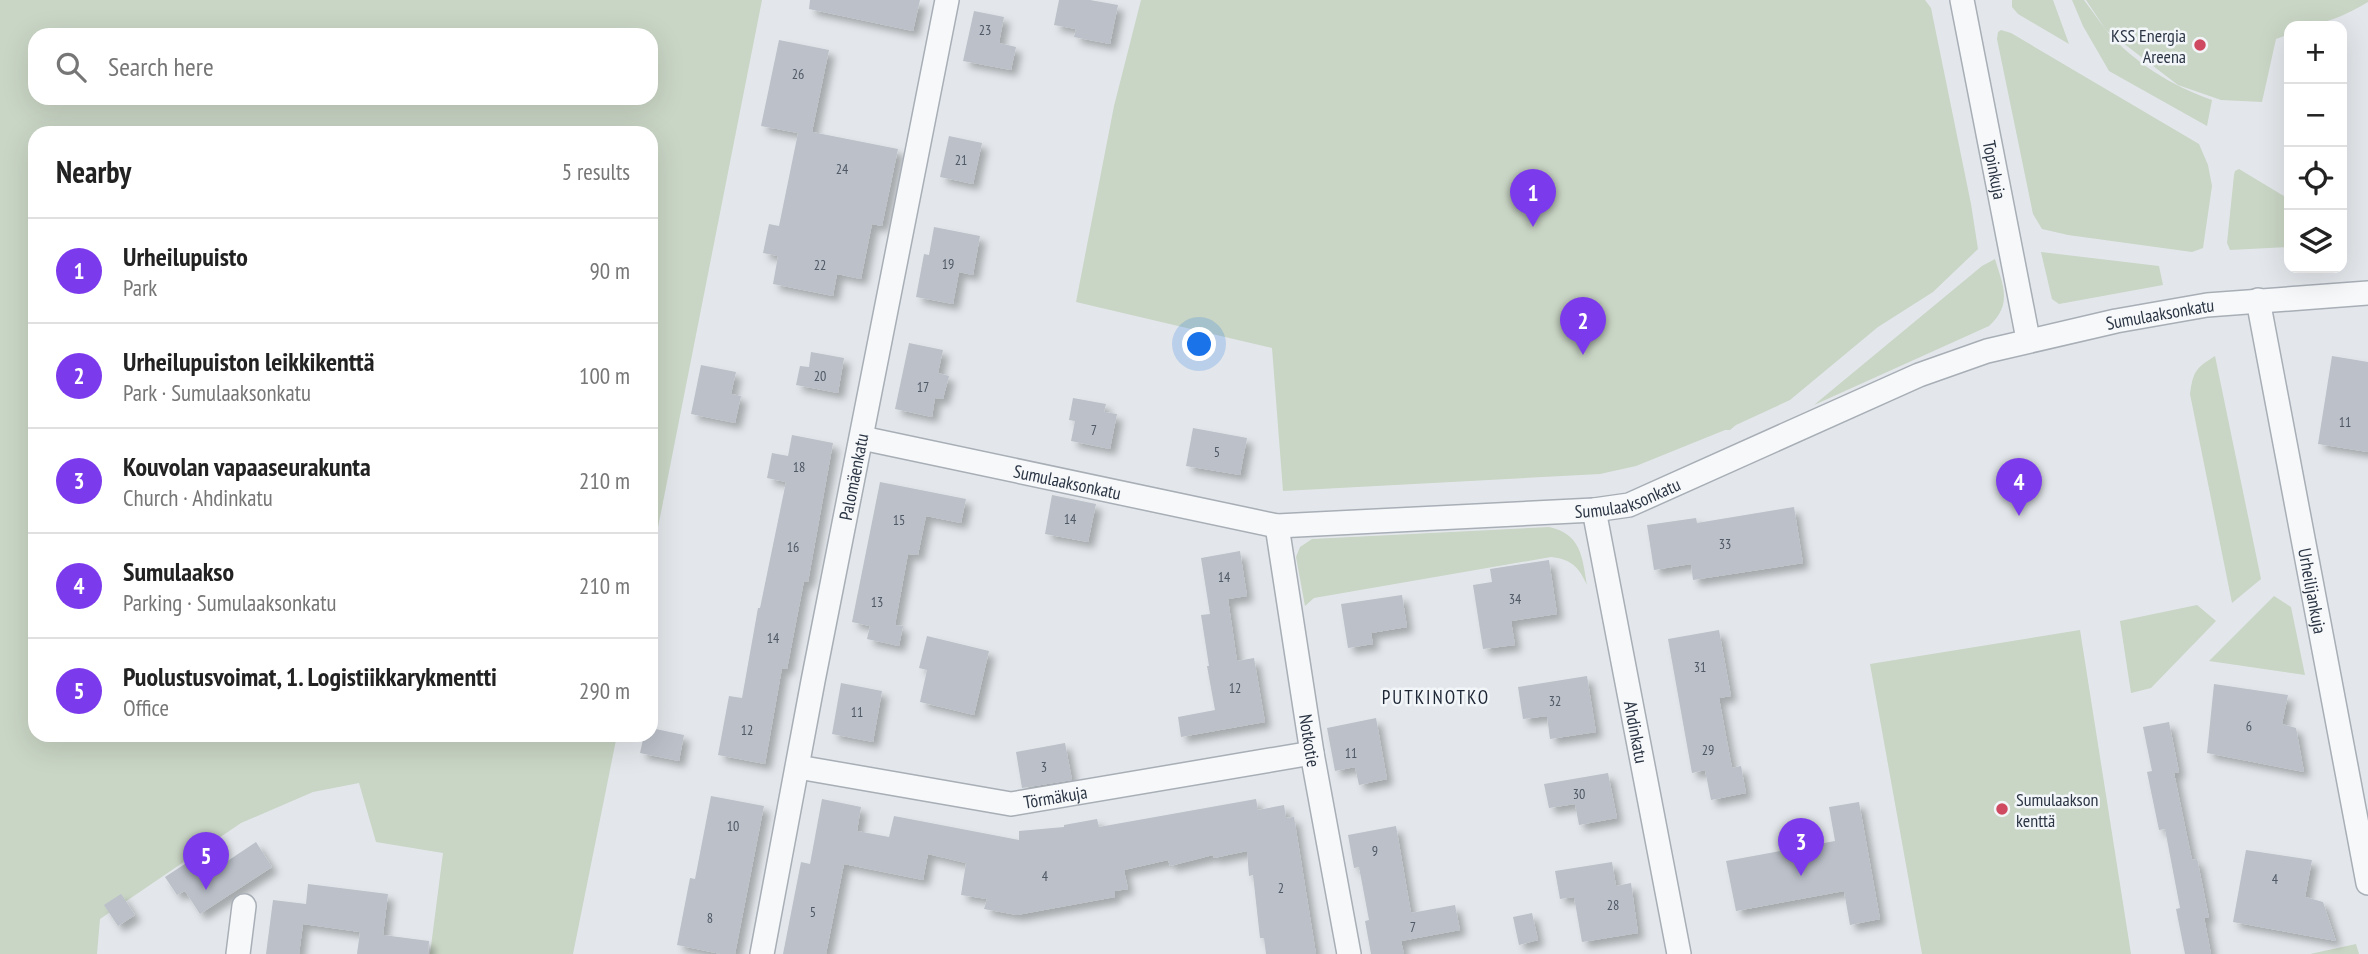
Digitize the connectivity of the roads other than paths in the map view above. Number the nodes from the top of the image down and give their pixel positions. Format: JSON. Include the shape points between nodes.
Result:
{"nodes":[{"id":1,"x":947,"y":0,"type":"edge"},
{"id":2,"x":1962,"y":0,"type":"edge"},
{"id":3,"x":2368,"y":293,"type":"edge"},
{"id":4,"x":2258,"y":300,"type":"junction"},
{"id":5,"x":2028,"y":340,"type":"junction"},
{"id":6,"x":862,"y":438,"type":"junction"},
{"id":7,"x":1594,"y":510,"type":"junction"},
{"id":8,"x":1277,"y":526,"type":"junction"},
{"id":9,"x":1312,"y":752,"type":"junction"},
{"id":10,"x":798,"y":767,"type":"junction"},
{"id":11,"x":2368,"y":883,"type":"edge"},
{"id":12,"x":244,"y":906,"type":"dead end"},
{"id":13,"x":238,"y":954,"type":"edge"},
{"id":14,"x":762,"y":954,"type":"edge"},
{"id":15,"x":1349,"y":954,"type":"edge"},
{"id":16,"x":1679,"y":954,"type":"edge"}],
"edges":[{"from":1,"to":6,"type":"street","name":"Palomäenkatu"},
{"from":2,"to":5,"type":"street","name":"Topinkuja"},
{"from":3,"to":4,"type":"street","name":"Sumulaaksonkatu"},
{"from":4,"to":5,"type":"street","name":"Sumulaaksonkatu","via":[[2116,320]]},
{"from":4,"to":11,"type":"street","name":"Urheilijankuja"},
{"from":5,"to":7,"type":"street","name":"Sumulaaksonkatu","via":[[1946,364],[1629,505]]},
{"from":6,"to":8,"type":"street","name":"Sumulaaksonkatu"},
{"from":6,"to":10,"type":"street","name":"Palomäenkatu"},
{"from":7,"to":8,"type":"street","name":"Sumulaaksonkatu"},
{"from":7,"to":16,"type":"street","name":"Ahdinkatu"},
{"from":8,"to":9,"type":"street","name":"Notkotie"},
{"from":9,"to":10,"type":"street","name":"Törmäkuja","via":[[1012,804]]},
{"from":9,"to":15,"type":"street","name":"Notkotie"},
{"from":10,"to":14,"type":"street","name":"Palomäenkatu"},
{"from":12,"to":13,"type":"street"}]}
